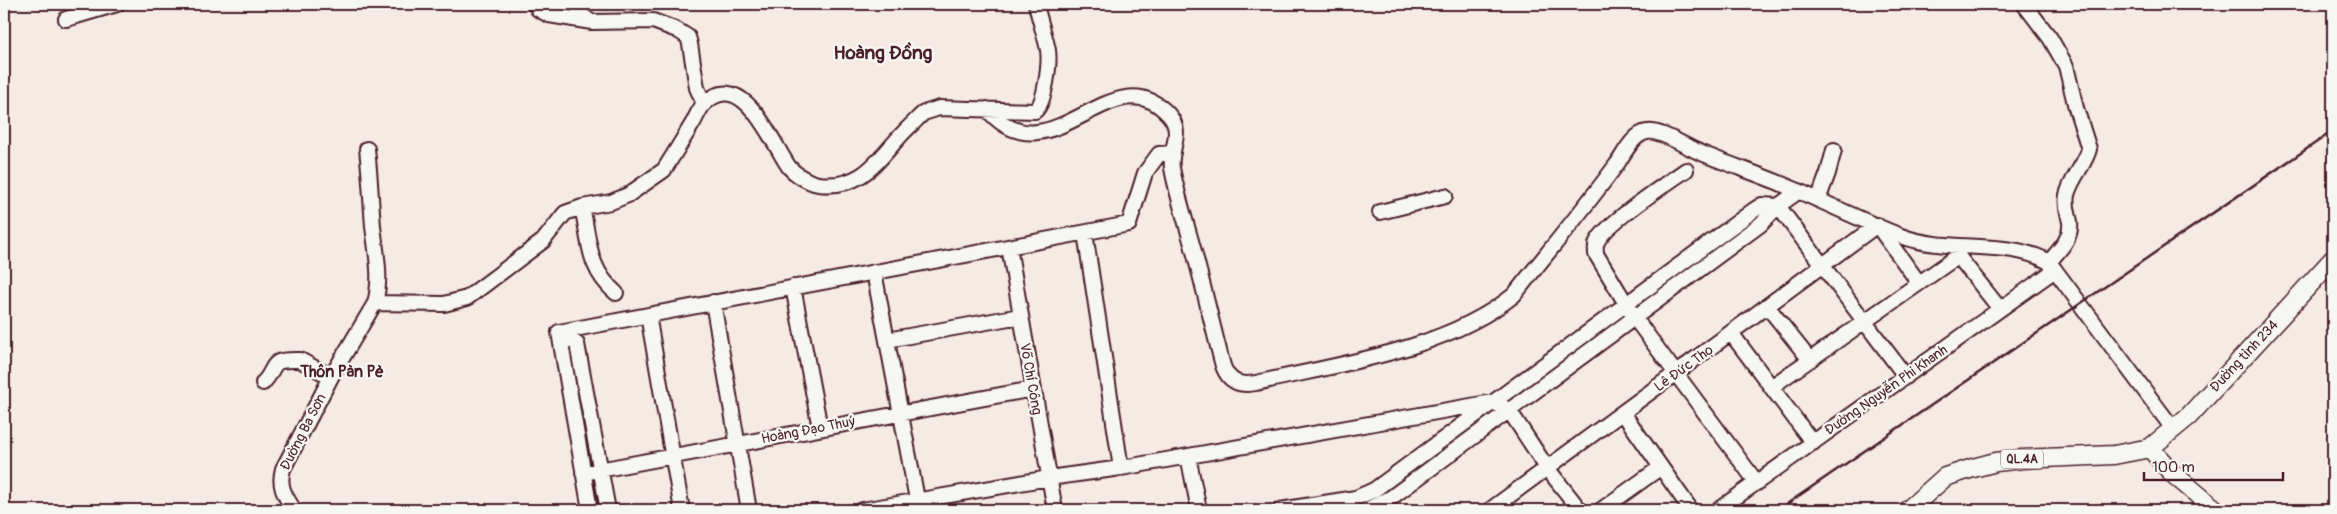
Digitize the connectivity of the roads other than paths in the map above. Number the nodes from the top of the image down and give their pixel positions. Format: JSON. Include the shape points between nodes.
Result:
{"nodes":[{"id":1,"x":117,"y":4,"type":"edge"},
{"id":2,"x":535,"y":4,"type":"edge"},
{"id":3,"x":576,"y":4,"type":"edge"},
{"id":4,"x":1036,"y":4,"type":"edge"},
{"id":5,"x":2024,"y":4,"type":"edge"},
{"id":6,"x":66,"y":19,"type":"dead end"},
{"id":7,"x":592,"y":22,"type":"junction"},
{"id":8,"x":704,"y":104,"type":"junction"},
{"id":9,"x":987,"y":109,"type":"junction"},
{"id":10,"x":367,"y":149,"type":"dead end"},
{"id":11,"x":1834,"y":150,"type":"dead end"},
{"id":12,"x":1173,"y":153,"type":"junction"},
{"id":13,"x":1686,"y":170,"type":"dead end"},
{"id":14,"x":1799,"y":191,"type":"junction"},
{"id":15,"x":1445,"y":196,"type":"dead end"},
{"id":16,"x":1818,"y":200,"type":"junction"},
{"id":17,"x":1778,"y":206,"type":"junction"},
{"id":18,"x":582,"y":207,"type":"junction"},
{"id":19,"x":1380,"y":212,"type":"dead end"},
{"id":20,"x":1877,"y":225,"type":"junction"},
{"id":21,"x":1085,"y":233,"type":"junction"},
{"id":22,"x":1009,"y":247,"type":"junction"},
{"id":23,"x":2333,"y":259,"type":"edge"},
{"id":24,"x":1823,"y":265,"type":"junction"},
{"id":25,"x":2052,"y":266,"type":"junction"},
{"id":26,"x":874,"y":272,"type":"junction"},
{"id":27,"x":1919,"y":283,"type":"junction"},
{"id":28,"x":793,"y":287,"type":"junction"},
{"id":29,"x":616,"y":293,"type":"dead end"},
{"id":30,"x":712,"y":302,"type":"junction"},
{"id":31,"x":375,"y":303,"type":"junction"},
{"id":32,"x":1626,"y":304,"type":"junction"},
{"id":33,"x":1767,"y":306,"type":"junction"},
{"id":34,"x":2000,"y":310,"type":"junction"},
{"id":35,"x":648,"y":315,"type":"junction"},
{"id":36,"x":1020,"y":316,"type":"junction"},
{"id":37,"x":1634,"y":317,"type":"junction"},
{"id":38,"x":1866,"y":321,"type":"junction"},
{"id":39,"x":559,"y":332,"type":"junction"},
{"id":40,"x":1731,"y":333,"type":"junction"},
{"id":41,"x":887,"y":340,"type":"junction"},
{"id":42,"x":1810,"y":360,"type":"junction"},
{"id":43,"x":1677,"y":373,"type":"junction"},
{"id":44,"x":1906,"y":376,"type":"junction"},
{"id":45,"x":331,"y":377,"type":"junction"},
{"id":46,"x":263,"y":383,"type":"dead end"},
{"id":47,"x":1772,"y":387,"type":"junction"},
{"id":48,"x":1033,"y":389,"type":"junction"},
{"id":49,"x":1493,"y":402,"type":"junction"},
{"id":50,"x":1509,"y":410,"type":"junction"},
{"id":51,"x":901,"y":413,"type":"junction"},
{"id":52,"x":1623,"y":413,"type":"junction"},
{"id":53,"x":820,"y":428,"type":"junction"},
{"id":54,"x":2174,"y":430,"type":"junction"},
{"id":55,"x":738,"y":443,"type":"junction"},
{"id":56,"x":1813,"y":443,"type":"junction"},
{"id":57,"x":2150,"y":448,"type":"junction"},
{"id":58,"x":672,"y":456,"type":"junction"},
{"id":59,"x":1188,"y":456,"type":"junction"},
{"id":60,"x":1661,"y":467,"type":"junction"},
{"id":61,"x":1121,"y":468,"type":"junction"},
{"id":62,"x":1547,"y":468,"type":"junction"},
{"id":63,"x":600,"y":469,"type":"junction"},
{"id":64,"x":583,"y":473,"type":"junction"},
{"id":65,"x":1049,"y":478,"type":"junction"},
{"id":66,"x":1756,"y":483,"type":"junction"},
{"id":67,"x":1364,"y":496,"type":"junction"},
{"id":68,"x":918,"y":505,"type":"edge"},
{"id":69,"x":1371,"y":509,"type":"edge"},
{"id":70,"x":294,"y":510,"type":"edge"},
{"id":71,"x":590,"y":510,"type":"edge"},
{"id":72,"x":608,"y":510,"type":"edge"},
{"id":73,"x":682,"y":510,"type":"edge"},
{"id":74,"x":749,"y":510,"type":"edge"},
{"id":75,"x":862,"y":510,"type":"edge"},
{"id":76,"x":1055,"y":510,"type":"edge"},
{"id":77,"x":1199,"y":510,"type":"edge"},
{"id":78,"x":1280,"y":510,"type":"edge"},
{"id":79,"x":1490,"y":510,"type":"edge"},
{"id":80,"x":1580,"y":510,"type":"edge"},
{"id":81,"x":1601,"y":510,"type":"edge"},
{"id":82,"x":1692,"y":510,"type":"edge"},
{"id":83,"x":1718,"y":510,"type":"edge"},
{"id":84,"x":1908,"y":510,"type":"edge"},
{"id":85,"x":2216,"y":510,"type":"edge"}],
"edges":[{"from":1,"to":6,"type":"street"},
{"from":2,"to":7,"type":"street","via":[[549,14]]},
{"from":3,"to":7,"type":"street","via":[[582,15]]},
{"from":4,"to":9,"type":"street","via":[[1048,53],[1040,107],[1035,111]]},
{"from":5,"to":25,"type":"street","name":"Đường Nguyễn Phi Khanh","via":[[2066,66],[2089,149],[2068,193],[2066,204],[2070,227]]},
{"from":7,"to":8,"type":"street","via":[[653,21],[686,35]]},
{"from":8,"to":9,"type":"street","via":[[712,97],[724,94],[742,100],[759,116],[789,166],[818,184],[849,181],[864,175],[924,114],[939,108]]},
{"from":8,"to":18,"type":"street","via":[[664,170],[628,195],[603,205]]},
{"from":9,"to":12,"type":"street","via":[[1006,124],[1033,134],[1051,130],[1104,104],[1140,98],[1158,105],[1169,114],[1177,128]]},
{"from":10,"to":31,"type":"street","via":[[379,268]]},
{"from":11,"to":16,"type":"street"},
{"from":12,"to":14,"type":"street","via":[[1172,165],[1180,202],[1223,366],[1233,381],[1244,384],[1412,345],[1470,324],[1498,308],[1514,295],[1637,136],[1647,132],[1656,132],[1697,152]]},
{"from":12,"to":21,"type":"street","via":[[1159,154],[1145,173],[1129,224]]},
{"from":13,"to":32,"type":"street","via":[[1630,210],[1596,243],[1598,260]]},
{"from":14,"to":16,"type":"street"},
{"from":14,"to":17,"type":"street"},
{"from":15,"to":19,"type":"street"},
{"from":16,"to":20,"type":"street"},
{"from":17,"to":24,"type":"street"},
{"from":17,"to":32,"type":"street","via":[[1762,205],[1754,210]]},
{"from":17,"to":37,"type":"street","via":[[1761,224]]},
{"from":18,"to":29,"type":"street","via":[[593,263],[605,283]]},
{"from":18,"to":31,"type":"street","via":[[564,213],[544,241],[467,298],[444,304]]},
{"from":20,"to":24,"type":"street","name":"Lê Đức Thọ"},
{"from":20,"to":25,"type":"street","via":[[1936,245],[2029,253]]},
{"from":20,"to":27,"type":"street"},
{"from":21,"to":22,"type":"street"},
{"from":21,"to":61,"type":"street"},
{"from":22,"to":26,"type":"street"},
{"from":22,"to":36,"type":"street","name":"Võ Chí Công"},
{"from":23,"to":54,"type":"main road","name":"Đường tỉnh 234"},
{"from":24,"to":33,"type":"street","name":"Lê Đức Thọ"},
{"from":24,"to":38,"type":"street"},
{"from":25,"to":34,"type":"street","name":"Đường Nguyễn Phi Khanh"},
{"from":25,"to":54,"type":"street"},
{"from":26,"to":28,"type":"street"},
{"from":26,"to":41,"type":"street"},
{"from":27,"to":34,"type":"street","via":[[1958,256]]},
{"from":27,"to":38,"type":"street"},
{"from":28,"to":30,"type":"street"},
{"from":28,"to":53,"type":"street"},
{"from":30,"to":35,"type":"street"},
{"from":30,"to":55,"type":"street"},
{"from":31,"to":45,"type":"street","name":"Đường Ba Sơn"},
{"from":32,"to":37,"type":"street"},
{"from":32,"to":49,"type":"street"},
{"from":33,"to":40,"type":"street","name":"Lê Đức Thọ"},
{"from":33,"to":42,"type":"street"},
{"from":34,"to":44,"type":"street","name":"Đường Nguyễn Phi Khanh"},
{"from":35,"to":39,"type":"street"},
{"from":35,"to":58,"type":"street"},
{"from":36,"to":41,"type":"street"},
{"from":36,"to":48,"type":"street","name":"Võ Chí Công"},
{"from":37,"to":43,"type":"street"},
{"from":37,"to":50,"type":"street"},
{"from":38,"to":42,"type":"street"},
{"from":38,"to":44,"type":"street"},
{"from":39,"to":63,"type":"street","via":[[577,344]]},
{"from":39,"to":64,"type":"street"},
{"from":40,"to":43,"type":"street","name":"Lê Đức Thọ"},
{"from":40,"to":47,"type":"street"},
{"from":41,"to":51,"type":"street"},
{"from":42,"to":47,"type":"street"},
{"from":43,"to":52,"type":"street","name":"Lê Đức Thọ"},
{"from":43,"to":66,"type":"street"},
{"from":44,"to":56,"type":"street","name":"Đường Nguyễn Phi Khanh"},
{"from":45,"to":46,"type":"street","via":[[300,360],[285,360],[272,366]]},
{"from":45,"to":70,"type":"street","name":"Đường Ba Sơn","via":[[283,469],[280,484]]},
{"from":47,"to":56,"type":"street"},
{"from":48,"to":51,"type":"street","name":"Hoàng Đạo Thuý"},
{"from":48,"to":65,"type":"street","name":"Võ Chí Công"},
{"from":49,"to":50,"type":"street"},
{"from":49,"to":59,"type":"street"},
{"from":49,"to":67,"type":"street"},
{"from":50,"to":62,"type":"street"},
{"from":50,"to":69,"type":"street"},
{"from":51,"to":53,"type":"street","name":"Hoàng Đạo Thuý"},
{"from":51,"to":68,"type":"street"},
{"from":52,"to":60,"type":"street"},
{"from":52,"to":62,"type":"street","name":"Lê Đức Thọ"},
{"from":53,"to":55,"type":"street","name":"Hoàng Đạo Thuý"},
{"from":54,"to":57,"type":"main road","name":"Đường tỉnh 234"},
{"from":55,"to":58,"type":"street","name":"Hoàng Đạo Thuý"},
{"from":55,"to":74,"type":"street"},
{"from":56,"to":66,"type":"street","name":"Đường Nguyễn Phi Khanh"},
{"from":57,"to":84,"type":"main road","number":"QL.4A","via":[[2114,455],[1996,462],[1945,477]]},
{"from":57,"to":85,"type":"main road","via":[[2172,473]]},
{"from":58,"to":63,"type":"street","name":"Hoàng Đạo Thuý"},
{"from":58,"to":73,"type":"street"},
{"from":59,"to":61,"type":"street"},
{"from":59,"to":77,"type":"street"},
{"from":60,"to":81,"type":"street"},
{"from":60,"to":82,"type":"street"},
{"from":61,"to":65,"type":"street"},
{"from":62,"to":79,"type":"street","name":"Lê Đức Thọ"},
{"from":62,"to":80,"type":"street"},
{"from":63,"to":64,"type":"street","name":"Hoàng Đạo Thuý"},
{"from":63,"to":72,"type":"street"},
{"from":64,"to":71,"type":"street"},
{"from":65,"to":68,"type":"street"},
{"from":65,"to":76,"type":"street","name":"Võ Chí Công"},
{"from":66,"to":83,"type":"street","name":"Đường Nguyễn Phi Khanh"},
{"from":67,"to":69,"type":"street"},
{"from":67,"to":78,"type":"street"},
{"from":68,"to":75,"type":"street"}]}
